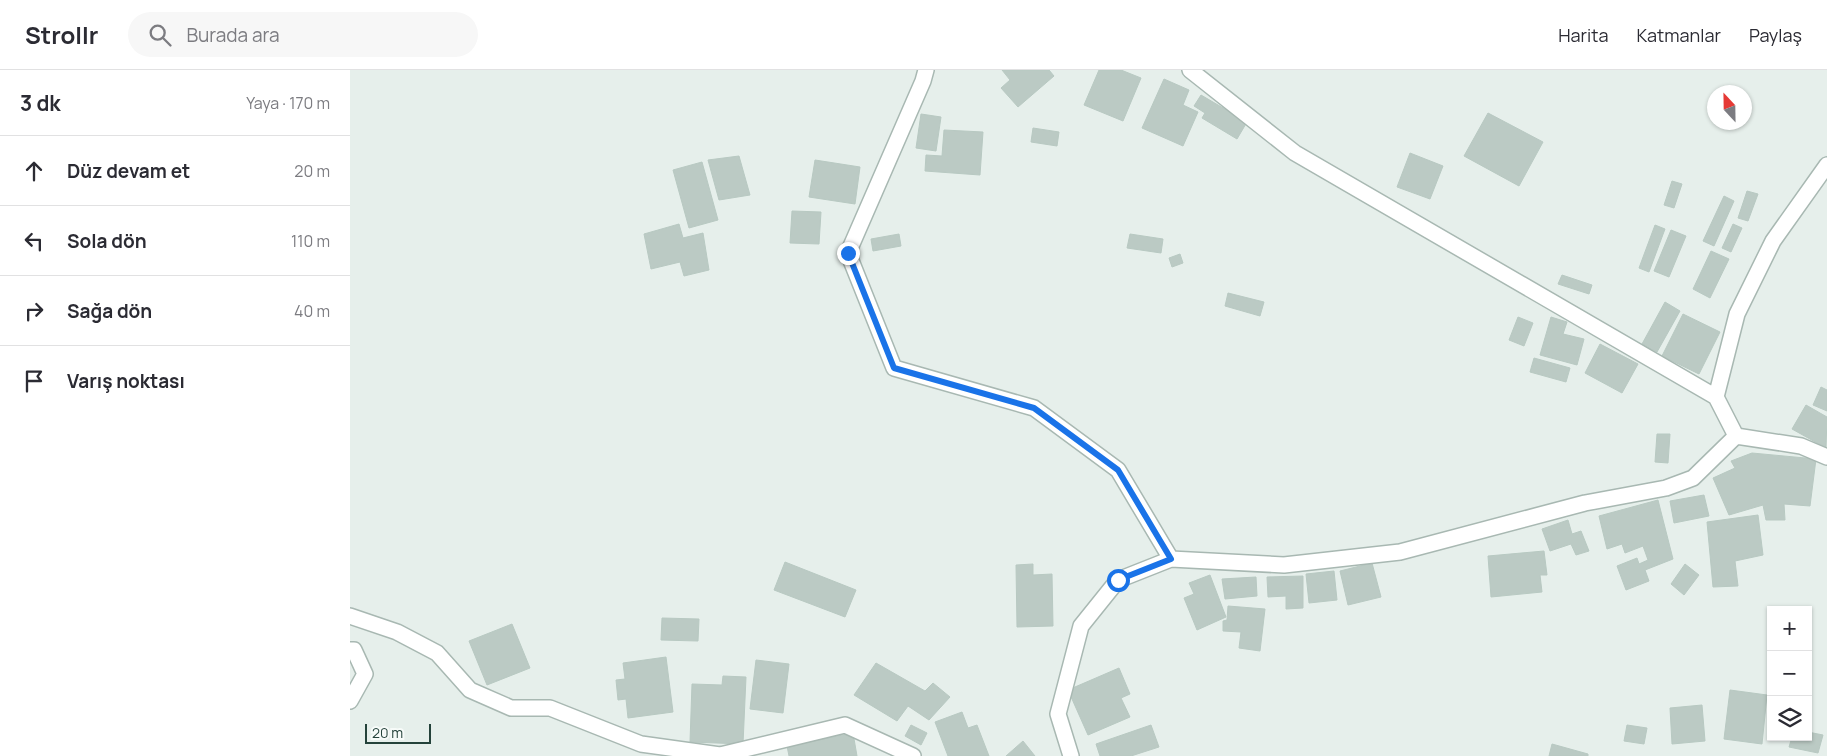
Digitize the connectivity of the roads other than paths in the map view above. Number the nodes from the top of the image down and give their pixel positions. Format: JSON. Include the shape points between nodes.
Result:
{"nodes":[{"id":1,"x":926,"y":70,"type":"edge"},
{"id":2,"x":1190,"y":70,"type":"edge"},
{"id":3,"x":1827,"y":165,"type":"edge"},
{"id":4,"x":1716,"y":397,"type":"junction"},
{"id":5,"x":1736,"y":436,"type":"junction"},
{"id":6,"x":1827,"y":457,"type":"edge"},
{"id":7,"x":1171,"y":559,"type":"junction"},
{"id":8,"x":350,"y":616,"type":"edge"},
{"id":9,"x":350,"y":650,"type":"edge"},
{"id":10,"x":350,"y":701,"type":"edge"},
{"id":11,"x":913,"y":756,"type":"edge"},
{"id":12,"x":1071,"y":756,"type":"edge"}],
"edges":[{"from":1,"to":7,"type":"street","via":[[848,253],[894,368],[1034,408],[1118,470]]},
{"from":2,"to":4,"type":"street","via":[[1295,153]]},
{"from":3,"to":4,"type":"street","via":[[1773,241],[1737,314]]},
{"from":4,"to":5,"type":"street"},
{"from":5,"to":6,"type":"street","via":[[1801,446]]},
{"from":5,"to":7,"type":"street","via":[[1693,478],[1666,488],[1585,503],[1400,552],[1284,565]]},
{"from":7,"to":12,"type":"street","via":[[1118,580],[1081,626],[1058,714]]},
{"from":8,"to":11,"type":"street","via":[[397,632],[436,653],[470,690],[511,708],[550,708],[640,744],[720,755],[845,725]]},
{"from":9,"to":10,"type":"street","via":[[354,650],[365,674]]}]}
